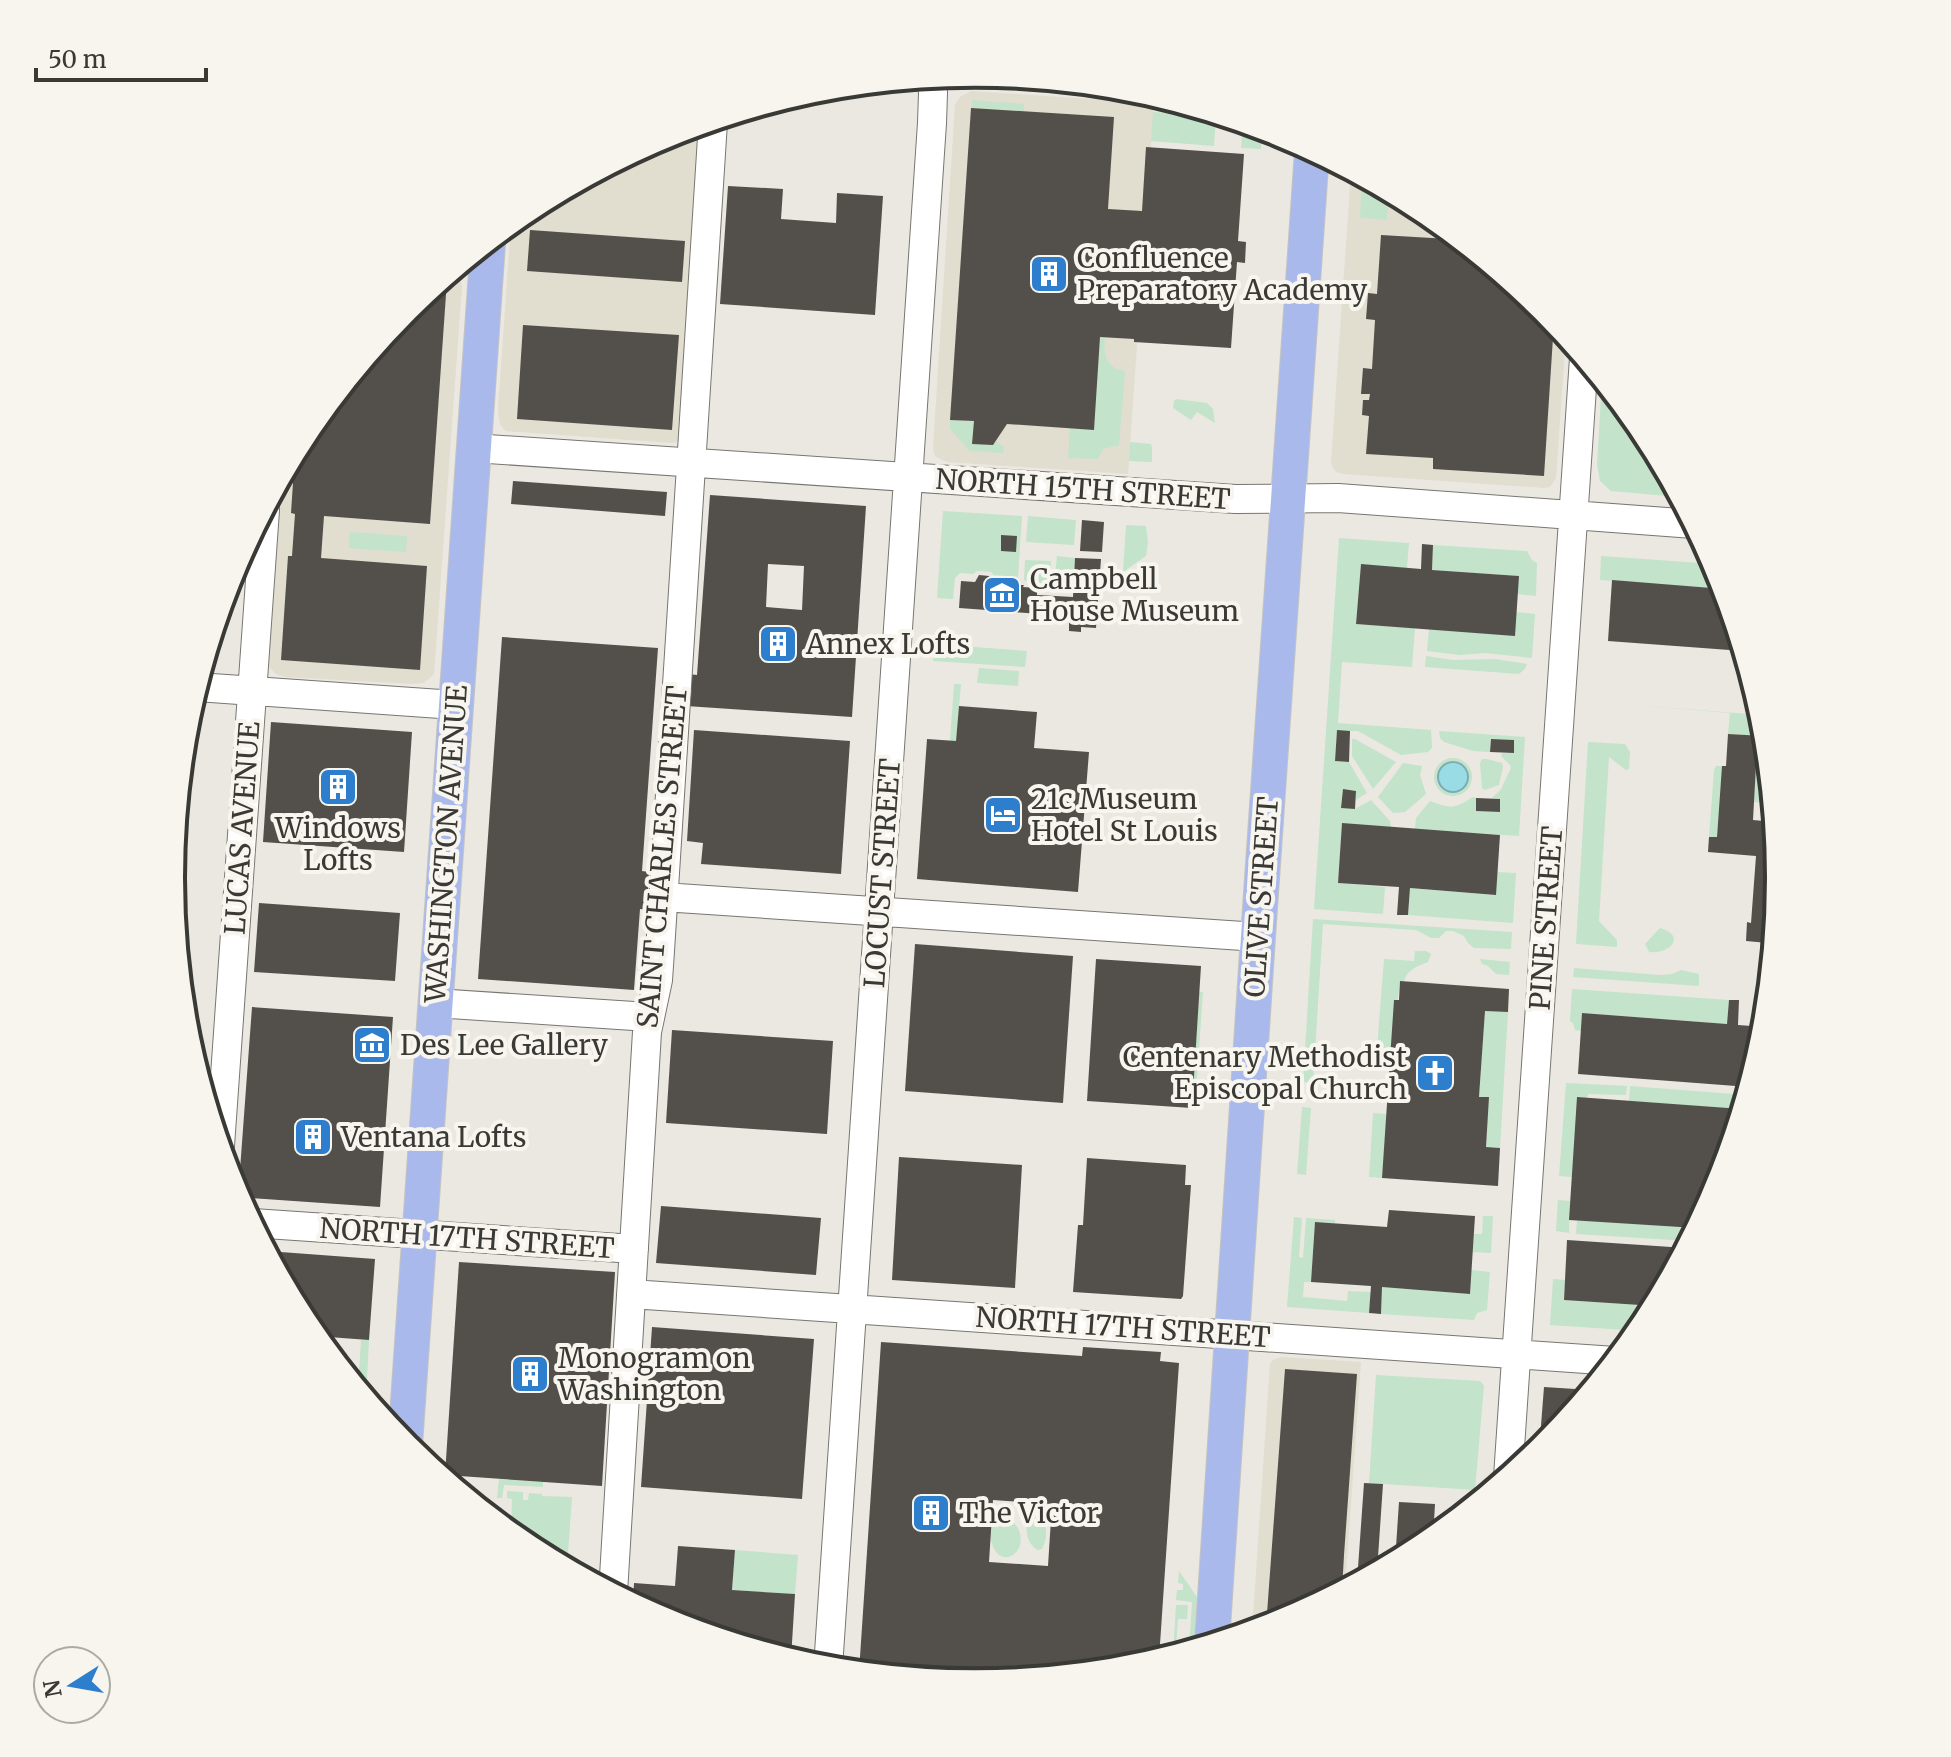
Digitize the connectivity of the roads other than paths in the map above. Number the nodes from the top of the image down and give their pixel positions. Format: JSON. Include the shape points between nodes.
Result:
{"nodes":[{"id":1,"x":933,"y":90,"type":"edge"},
{"id":2,"x":712,"y":133,"type":"edge"},
{"id":3,"x":1311,"y":164,"type":"edge"},
{"id":4,"x":483,"y":260,"type":"edge"},
{"id":5,"x":1583,"y":373,"type":"edge"},
{"id":6,"x":473,"y":448,"type":"junction"},
{"id":7,"x":691,"y":462,"type":"junction"},
{"id":8,"x":908,"y":477,"type":"junction"},
{"id":9,"x":1289,"y":499,"type":"junction"},
{"id":10,"x":1573,"y":516,"type":"junction"},
{"id":11,"x":1681,"y":523,"type":"edge"},
{"id":12,"x":263,"y":537,"type":"edge"},
{"id":13,"x":209,"y":688,"type":"edge"},
{"id":14,"x":252,"y":691,"type":"junction"},
{"id":15,"x":455,"y":705,"type":"junction"},
{"id":16,"x":663,"y":897,"type":"junction"},
{"id":17,"x":879,"y":911,"type":"junction"},
{"id":18,"x":1258,"y":937,"type":"junction"},
{"id":19,"x":435,"y":1003,"type":"junction"},
{"id":20,"x":649,"y":1017,"type":"junction"},
{"id":21,"x":221,"y":1113,"type":"edge"},
{"id":22,"x":265,"y":1224,"type":"edge"},
{"id":23,"x":419,"y":1234,"type":"junction"},
{"id":24,"x":634,"y":1249,"type":"junction"},
{"id":25,"x":631,"y":1294,"type":"junction"},
{"id":26,"x":852,"y":1308,"type":"junction"},
{"id":27,"x":1233,"y":1334,"type":"junction"},
{"id":28,"x":1516,"y":1354,"type":"junction"},
{"id":29,"x":1603,"y":1360,"type":"edge"},
{"id":30,"x":406,"y":1426,"type":"edge"},
{"id":31,"x":1509,"y":1461,"type":"edge"},
{"id":32,"x":614,"y":1581,"type":"edge"},
{"id":33,"x":1213,"y":1632,"type":"edge"},
{"id":34,"x":829,"y":1655,"type":"edge"}],
"edges":[{"from":1,"to":8,"type":"street","name":"LOCUST STREET"},
{"from":2,"to":7,"type":"street","name":"SAINT CHARLES STREET"},
{"from":3,"to":9,"type":"main road","name":"OLIVE STREET"},
{"from":4,"to":6,"type":"main road","name":"WASHINGTON AVENUE"},
{"from":5,"to":10,"type":"street","name":"PINE STREET"},
{"from":6,"to":7,"type":"street","name":"NORTH 15TH STREET"},
{"from":6,"to":15,"type":"main road","name":"WASHINGTON AVENUE"},
{"from":7,"to":8,"type":"street","name":"NORTH 15TH STREET"},
{"from":7,"to":16,"type":"street","name":"SAINT CHARLES STREET"},
{"from":8,"to":9,"type":"street","name":"NORTH 15TH STREET"},
{"from":8,"to":17,"type":"street","name":"LOCUST STREET"},
{"from":9,"to":10,"type":"street","name":"NORTH 15TH STREET"},
{"from":9,"to":18,"type":"main road","name":"OLIVE STREET"},
{"from":10,"to":11,"type":"street","name":"NORTH 15TH STREET"},
{"from":10,"to":28,"type":"street","name":"PINE STREET"},
{"from":12,"to":14,"type":"street","name":"LUCAS AVENUE"},
{"from":13,"to":14,"type":"street"},
{"from":14,"to":15,"type":"street"},
{"from":14,"to":21,"type":"street","name":"LUCAS AVENUE"},
{"from":15,"to":19,"type":"main road","name":"WASHINGTON AVENUE"},
{"from":16,"to":17,"type":"street"},
{"from":16,"to":20,"type":"street","name":"SAINT CHARLES STREET","via":[[658,980]]},
{"from":17,"to":18,"type":"street"},
{"from":17,"to":26,"type":"street","name":"LOCUST STREET"},
{"from":18,"to":27,"type":"main road","name":"OLIVE STREET"},
{"from":19,"to":20,"type":"street"},
{"from":19,"to":23,"type":"main road","name":"WASHINGTON AVENUE"},
{"from":20,"to":24,"type":"street","name":"SAINT CHARLES STREET"},
{"from":22,"to":23,"type":"street","name":"NORTH 17TH STREET"},
{"from":23,"to":24,"type":"street","name":"NORTH 17TH STREET"},
{"from":23,"to":30,"type":"main road","name":"WASHINGTON AVENUE"},
{"from":24,"to":25,"type":"street","name":"SAINT CHARLES STREET"},
{"from":25,"to":26,"type":"street","name":"NORTH 17TH STREET"},
{"from":25,"to":32,"type":"street","name":"SAINT CHARLES STREET"},
{"from":26,"to":27,"type":"street","name":"NORTH 17TH STREET"},
{"from":26,"to":34,"type":"street","name":"LOCUST STREET"},
{"from":27,"to":28,"type":"street","name":"NORTH 17TH STREET"},
{"from":27,"to":33,"type":"main road","name":"OLIVE STREET"},
{"from":28,"to":29,"type":"street","name":"NORTH 17TH STREET"},
{"from":28,"to":31,"type":"street","name":"PINE STREET"}]}
